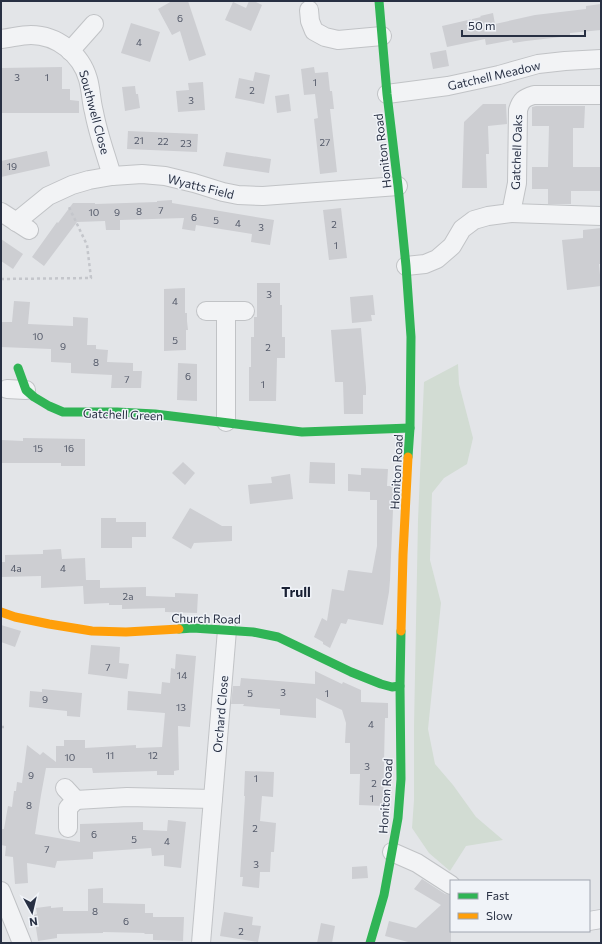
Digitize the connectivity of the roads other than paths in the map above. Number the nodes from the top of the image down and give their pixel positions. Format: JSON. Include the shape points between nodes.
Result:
{"nodes":[{"id":1,"x":380,"y":1,"type":"edge"},
{"id":2,"x":305,"y":20,"type":"dead end"},
{"id":3,"x":94,"y":24,"type":"dead end"},
{"id":4,"x":382,"y":36,"type":"junction"},
{"id":5,"x":1,"y":39,"type":"edge"},
{"id":6,"x":70,"y":51,"type":"junction"},
{"id":7,"x":601,"y":59,"type":"edge"},
{"id":8,"x":387,"y":94,"type":"junction"},
{"id":9,"x":601,"y":95,"type":"edge"},
{"id":10,"x":112,"y":176,"type":"junction"},
{"id":11,"x":398,"y":186,"type":"junction"},
{"id":12,"x":511,"y":213,"type":"junction"},
{"id":13,"x":601,"y":216,"type":"edge"},
{"id":14,"x":15,"y":221,"type":"edge"},
{"id":15,"x":406,"y":266,"type":"junction"},
{"id":16,"x":206,"y":311,"type":"dead end"},
{"id":17,"x":226,"y":311,"type":"junction"},
{"id":18,"x":245,"y":311,"type":"dead end"},
{"id":19,"x":18,"y":368,"type":"dead end"},
{"id":20,"x":7,"y":389,"type":"dead end"},
{"id":21,"x":26,"y":390,"type":"junction"},
{"id":22,"x":226,"y":422,"type":"junction"},
{"id":23,"x":410,"y":428,"type":"junction"},
{"id":24,"x":1,"y":612,"type":"edge"},
{"id":25,"x":227,"y":630,"type":"junction"},
{"id":26,"x":400,"y":686,"type":"junction"},
{"id":27,"x":213,"y":799,"type":"junction"},
{"id":28,"x":68,"y":828,"type":"dead end"},
{"id":29,"x":392,"y":852,"type":"junction"},
{"id":30,"x":450,"y":884,"type":"edge"},
{"id":31,"x":1,"y":891,"type":"edge"},
{"id":32,"x":601,"y":919,"type":"edge"},
{"id":33,"x":590,"y":921,"type":"edge"},
{"id":34,"x":22,"y":943,"type":"edge"},
{"id":35,"x":201,"y":943,"type":"edge"},
{"id":36,"x":370,"y":943,"type":"edge"}],
"edges":[{"from":1,"to":4,"type":"street","name":"Honiton Road"},
{"from":2,"to":4,"type":"street","via":[[314,31],[338,40]]},
{"from":3,"to":6,"type":"street"},
{"from":4,"to":8,"type":"street","name":"Honiton Road"},
{"from":5,"to":6,"type":"street","name":"Southwell Close","via":[[31,35],[47,37]]},
{"from":6,"to":10,"type":"street","name":"Southwell Close","via":[[85,71]]},
{"from":7,"to":8,"type":"street","name":"Gatchell Meadow","via":[[538,64],[448,86]]},
{"from":8,"to":11,"type":"street","name":"Honiton Road"},
{"from":9,"to":12,"type":"street","name":"Gatchell Oaks","via":[[534,95],[520,102],[517,183]]},
{"from":10,"to":11,"type":"street","name":"Wyatts Field","via":[[165,176],[223,192],[263,196]]},
{"from":10,"to":14,"type":"street","name":"Wyatts Field","via":[[88,180],[60,190]]},
{"from":11,"to":15,"type":"street","name":"Honiton Road"},
{"from":12,"to":13,"type":"street"},
{"from":12,"to":15,"type":"street","via":[[474,220],[437,259],[425,264]]},
{"from":15,"to":23,"type":"street","name":"Honiton Road","via":[[411,338]]},
{"from":16,"to":17,"type":"street"},
{"from":17,"to":18,"type":"street"},
{"from":17,"to":22,"type":"street"},
{"from":19,"to":21,"type":"street"},
{"from":20,"to":21,"type":"street"},
{"from":21,"to":22,"type":"street","name":"Gatchell Green","via":[[63,412],[116,412]]},
{"from":22,"to":23,"type":"street","name":"Gatchell Green","via":[[302,432]]},
{"from":23,"to":26,"type":"street","name":"Honiton Road","via":[[403,555]]},
{"from":24,"to":25,"type":"street","name":"Church Road","via":[[15,617],[92,631],[194,628]]},
{"from":25,"to":26,"type":"street","name":"Church Road","via":[[278,637],[351,672],[381,684]]},
{"from":25,"to":27,"type":"street","name":"Orchard Close"},
{"from":26,"to":29,"type":"street","name":"Honiton Road","via":[[401,779]]},
{"from":27,"to":28,"type":"street","via":[[71,794]]},
{"from":27,"to":35,"type":"street","name":"Orchard Close"},
{"from":29,"to":30,"type":"street","via":[[417,863]]},
{"from":29,"to":36,"type":"street","name":"Honiton Road","via":[[384,895]]},
{"from":31,"to":34,"type":"street"},
{"from":32,"to":33,"type":"street"}]}
